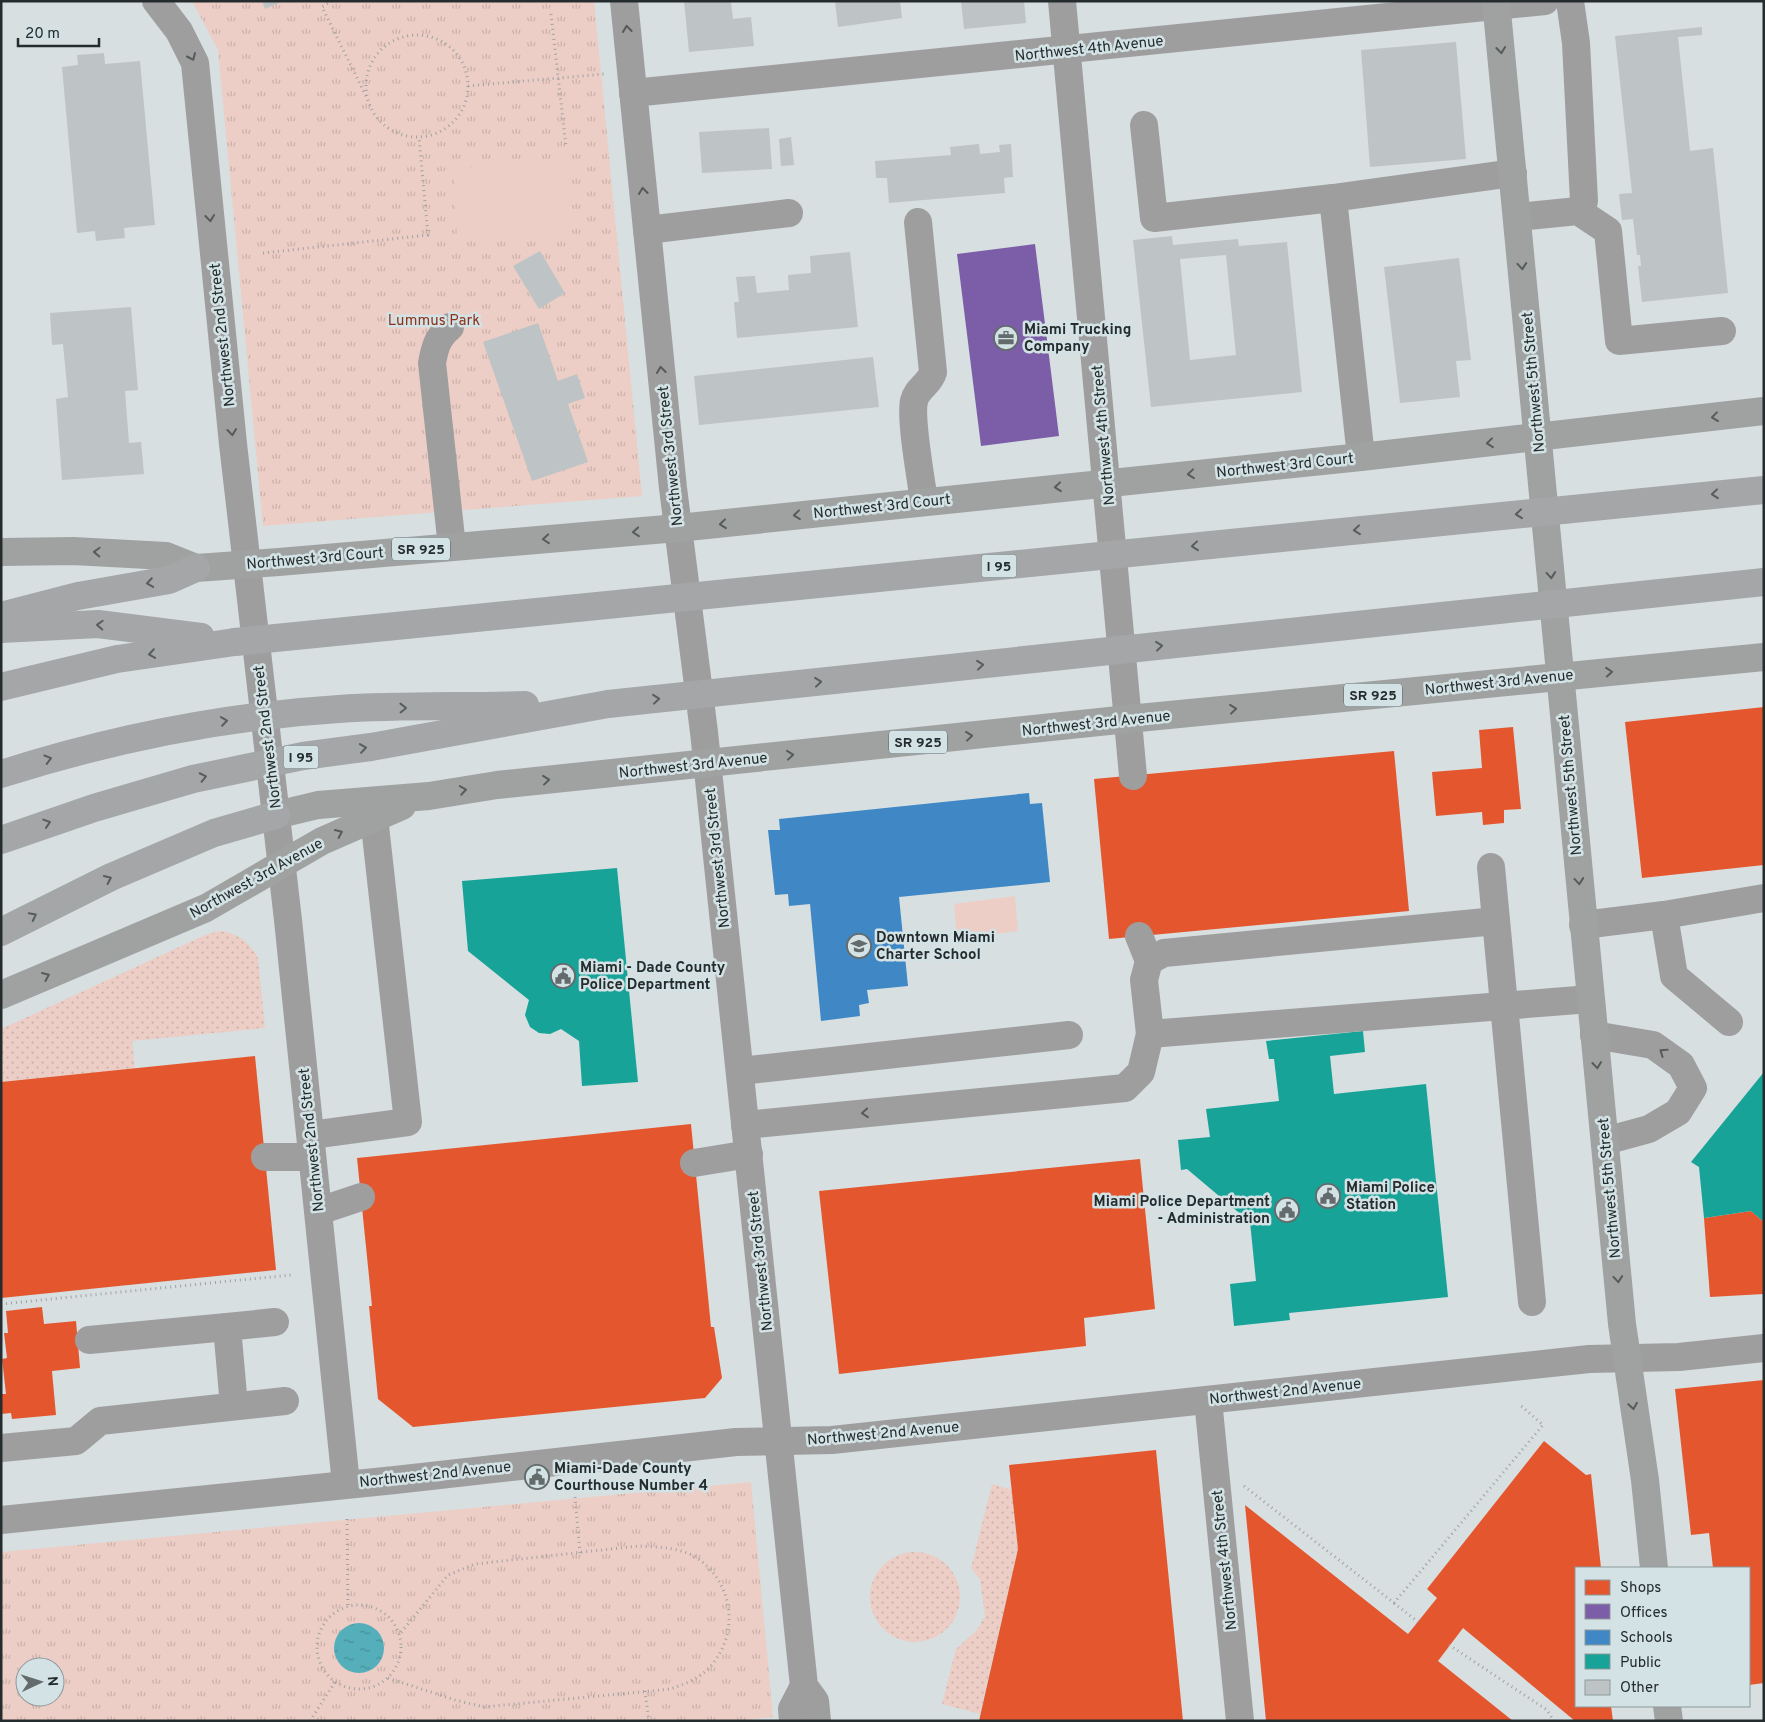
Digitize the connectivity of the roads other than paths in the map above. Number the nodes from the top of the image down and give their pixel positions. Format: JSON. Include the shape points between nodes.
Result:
{"nodes":[{"id":1,"x":156,"y":1,"type":"edge"},
{"id":2,"x":624,"y":1,"type":"edge"},
{"id":3,"x":1062,"y":1,"type":"edge"},
{"id":4,"x":1545,"y":1,"type":"edge"},
{"id":5,"x":1570,"y":1,"type":"edge"},
{"id":6,"x":1497,"y":4,"type":"edge"},
{"id":7,"x":1068,"y":50,"type":"junction"},
{"id":8,"x":633,"y":93,"type":"junction"},
{"id":9,"x":1144,"y":125,"type":"dead end"},
{"id":10,"x":1513,"y":173,"type":"junction"},
{"id":11,"x":1333,"y":198,"type":"junction"},
{"id":12,"x":1578,"y":212,"type":"junction"},
{"id":13,"x":789,"y":213,"type":"dead end"},
{"id":14,"x":1518,"y":217,"type":"junction"},
{"id":15,"x":918,"y":222,"type":"dead end"},
{"id":16,"x":647,"y":230,"type":"junction"},
{"id":17,"x":450,"y":328,"type":"dead end"},
{"id":18,"x":1722,"y":331,"type":"dead end"},
{"id":19,"x":1764,"y":410,"type":"edge"},
{"id":20,"x":1538,"y":438,"type":"junction"},
{"id":21,"x":1362,"y":457,"type":"junction"},
{"id":22,"x":1106,"y":482,"type":"junction"},
{"id":23,"x":1764,"y":490,"type":"edge"},
{"id":24,"x":924,"y":501,"type":"junction"},
{"id":25,"x":678,"y":528,"type":"junction"},
{"id":26,"x":452,"y":546,"type":"junction"},
{"id":27,"x":1,"y":552,"type":"edge"},
{"id":28,"x":247,"y":564,"type":"junction"},
{"id":29,"x":196,"y":568,"type":"junction"},
{"id":30,"x":1764,"y":582,"type":"edge"},
{"id":31,"x":1,"y":616,"type":"edge"},
{"id":32,"x":1,"y":628,"type":"edge"},
{"id":33,"x":235,"y":642,"type":"junction"},
{"id":34,"x":1764,"y":658,"type":"edge"},
{"id":35,"x":1561,"y":676,"type":"junction"},
{"id":36,"x":1,"y":687,"type":"edge"},
{"id":37,"x":608,"y":704,"type":"junction"},
{"id":38,"x":1128,"y":719,"type":"junction"},
{"id":39,"x":707,"y":763,"type":"junction"},
{"id":40,"x":1,"y":774,"type":"edge"},
{"id":41,"x":1133,"y":776,"type":"dead end"},
{"id":42,"x":429,"y":796,"type":"junction"},
{"id":43,"x":276,"y":815,"type":"junction"},
{"id":44,"x":374,"y":817,"type":"junction"},
{"id":45,"x":1,"y":840,"type":"edge"},
{"id":46,"x":282,"y":866,"type":"junction"},
{"id":47,"x":1491,"y":867,"type":"dead end"},
{"id":48,"x":1764,"y":898,"type":"edge"},
{"id":49,"x":1664,"y":915,"type":"junction"},
{"id":50,"x":1496,"y":921,"type":"junction"},
{"id":51,"x":1583,"y":924,"type":"junction"},
{"id":52,"x":1,"y":932,"type":"edge"},
{"id":53,"x":1139,"y":936,"type":"dead end"},
{"id":54,"x":1149,"y":961,"type":"junction"},
{"id":55,"x":1,"y":995,"type":"edge"},
{"id":56,"x":1590,"y":999,"type":"junction"},
{"id":57,"x":1503,"y":1005,"type":"junction"},
{"id":58,"x":1728,"y":1022,"type":"dead end"},
{"id":59,"x":1150,"y":1034,"type":"junction"},
{"id":60,"x":1594,"y":1035,"type":"junction"},
{"id":61,"x":1069,"y":1036,"type":"dead end"},
{"id":62,"x":740,"y":1071,"type":"junction"},
{"id":63,"x":745,"y":1125,"type":"junction"},
{"id":64,"x":1604,"y":1141,"type":"junction"},
{"id":65,"x":312,"y":1146,"type":"junction"},
{"id":66,"x":749,"y":1154,"type":"junction"},
{"id":67,"x":265,"y":1157,"type":"dead end"},
{"id":68,"x":694,"y":1163,"type":"dead end"},
{"id":69,"x":361,"y":1197,"type":"dead end"},
{"id":70,"x":318,"y":1211,"type":"junction"},
{"id":71,"x":1532,"y":1302,"type":"dead end"},
{"id":72,"x":275,"y":1322,"type":"dead end"},
{"id":73,"x":227,"y":1327,"type":"junction"},
{"id":74,"x":89,"y":1340,"type":"dead end"},
{"id":75,"x":1764,"y":1348,"type":"edge"},
{"id":76,"x":1626,"y":1358,"type":"junction"},
{"id":77,"x":1208,"y":1400,"type":"junction"},
{"id":78,"x":284,"y":1401,"type":"dead end"},
{"id":79,"x":234,"y":1406,"type":"junction"},
{"id":80,"x":779,"y":1441,"type":"junction"},
{"id":81,"x":1,"y":1448,"type":"edge"},
{"id":82,"x":346,"y":1484,"type":"junction"},
{"id":83,"x":1,"y":1520,"type":"edge"},
{"id":84,"x":1654,"y":1567,"type":"edge"},
{"id":85,"x":804,"y":1686,"type":"junction"},
{"id":86,"x":1667,"y":1707,"type":"edge"},
{"id":87,"x":793,"y":1721,"type":"edge"},
{"id":88,"x":817,"y":1721,"type":"edge"},
{"id":89,"x":1240,"y":1721,"type":"edge"},
{"id":90,"x":1668,"y":1721,"type":"edge"}],
"edges":[{"from":1,"to":28,"type":"street","name":"Northwest 2nd Street","one_way":true,"via":[[179,31],[195,62]]},
{"from":8,"to":2,"type":"street","name":"Northwest 3rd Street","one_way":true},
{"from":3,"to":7,"type":"street","name":"Northwest 4th Street"},
{"from":4,"to":6,"type":"street","name":"Northwest 4th Avenue"},
{"from":5,"to":12,"type":"street","via":[[1576,43],[1584,201]]},
{"from":6,"to":7,"type":"street","name":"Northwest 4th Avenue"},
{"from":6,"to":10,"type":"main road","name":"Northwest 5th Street","one_way":true},
{"from":7,"to":8,"type":"street","name":"Northwest 4th Avenue"},
{"from":7,"to":22,"type":"street","name":"Northwest 4th Street"},
{"from":16,"to":8,"type":"street","name":"Northwest 3rd Street","one_way":true},
{"from":9,"to":11,"type":"street","via":[[1154,218]]},
{"from":10,"to":11,"type":"street"},
{"from":10,"to":14,"type":"main road","name":"Northwest 5th Street"},
{"from":11,"to":21,"type":"street"},
{"from":12,"to":14,"type":"street"},
{"from":12,"to":18,"type":"street","via":[[1608,231],[1619,342]]},
{"from":13,"to":16,"type":"street"},
{"from":14,"to":20,"type":"main road","name":"Northwest 5th Street","one_way":true},
{"from":15,"to":24,"type":"street","via":[[933,372],[931,379],[918,390],[913,408]]},
{"from":25,"to":16,"type":"street","name":"Northwest 3rd Street","one_way":true},
{"from":17,"to":26,"type":"street","via":[[440,336],[432,363]]},
{"from":19,"to":20,"type":"main road","name":"Northwest 3rd Court","number":"SR 925","one_way":true},
{"from":20,"to":21,"type":"main road","name":"Northwest 3rd Court","number":"SR 925","one_way":true},
{"from":20,"to":35,"type":"main road","name":"Northwest 5th Street","one_way":true},
{"from":21,"to":22,"type":"main road","name":"Northwest 3rd Court","number":"SR 925","one_way":true},
{"from":22,"to":24,"type":"main road","name":"Northwest 3rd Court","number":"SR 925","one_way":true},
{"from":22,"to":38,"type":"street","name":"Northwest 4th Street"},
{"from":23,"to":33,"type":"highway","number":"I 95","one_way":true,"bridge":true},
{"from":24,"to":25,"type":"main road","name":"Northwest 3rd Court","number":"SR 925","one_way":true},
{"from":25,"to":26,"type":"main road","name":"Northwest 3rd Court","number":"SR 925","one_way":true},
{"from":25,"to":39,"type":"street","name":"Northwest 3rd Street"},
{"from":26,"to":28,"type":"main road","name":"Northwest 3rd Court","number":"SR 925"},
{"from":29,"to":27,"type":"main road","name":"Northwest 3rd Court","number":"SR 925","one_way":true,"via":[[166,556],[74,551]]},
{"from":28,"to":29,"type":"main road","name":"Northwest 3rd Court","number":"SR 925"},
{"from":28,"to":43,"type":"street","name":"Northwest 2nd Street"},
{"from":29,"to":31,"type":"highway","one_way":true,"via":[[169,580],[92,593]]},
{"from":37,"to":30,"type":"highway","number":"I 95","one_way":true,"bridge":true},
{"from":33,"to":32,"type":"highway","one_way":true,"via":[[98,624]]},
{"from":33,"to":36,"type":"highway","number":"I 95","one_way":true,"via":[[117,659]]},
{"from":35,"to":34,"type":"main road","name":"Northwest 3rd Avenue","number":"SR 925","one_way":true},
{"from":38,"to":35,"type":"main road","name":"Northwest 3rd Avenue","number":"SR 925","one_way":true},
{"from":35,"to":51,"type":"main road","name":"Northwest 5th Street","one_way":true},
{"from":40,"to":37,"type":"highway","one_way":true,"bridge":true,"via":[[146,735],[240,719],[340,709]]},
{"from":45,"to":37,"type":"highway","number":"I 95","one_way":true,"bridge":true,"via":[[193,779],[303,756]]},
{"from":39,"to":38,"type":"main road","name":"Northwest 3rd Avenue","number":"SR 925","one_way":true},
{"from":38,"to":41,"type":"street","name":"Northwest 4th Street"},
{"from":42,"to":39,"type":"main road","name":"Northwest 3rd Avenue","number":"SR 925","one_way":true,"via":[[497,785]]},
{"from":39,"to":62,"type":"street","name":"Northwest 3rd Street"},
{"from":42,"to":43,"type":"main road","name":"Northwest 3rd Avenue","via":[[318,805]]},
{"from":42,"to":44,"type":"main road","name":"Northwest 3rd Avenue","number":"SR 925"},
{"from":43,"to":46,"type":"street","name":"Northwest 2nd Street"},
{"from":52,"to":43,"type":"highway","one_way":true,"via":[[111,877],[197,840]]},
{"from":46,"to":44,"type":"main road","name":"Northwest 3rd Avenue","number":"SR 925","one_way":true,"via":[[322,841]]},
{"from":44,"to":65,"type":"street","via":[[408,1122]]},
{"from":55,"to":46,"type":"main road","name":"Northwest 3rd Avenue","number":"SR 925","one_way":true,"via":[[206,908]]},
{"from":46,"to":65,"type":"street","name":"Northwest 2nd Street"},
{"from":47,"to":50,"type":"street"},
{"from":48,"to":49,"type":"street"},
{"from":49,"to":51,"type":"street"},
{"from":49,"to":58,"type":"street","via":[[1674,976]]},
{"from":50,"to":54,"type":"street","via":[[1164,953]]},
{"from":50,"to":57,"type":"street"},
{"from":51,"to":56,"type":"main road","name":"Northwest 5th Street"},
{"from":53,"to":54,"type":"street"},
{"from":54,"to":59,"type":"street","via":[[1144,980]]},
{"from":56,"to":57,"type":"street"},
{"from":56,"to":60,"type":"main road","name":"Northwest 5th Street"},
{"from":57,"to":59,"type":"street"},
{"from":57,"to":71,"type":"street"},
{"from":59,"to":63,"type":"street","one_way":true,"via":[[1141,1072],[1125,1088]]},
{"from":60,"to":64,"type":"main road","name":"Northwest 5th Street","one_way":true},
{"from":64,"to":60,"type":"street","one_way":true,"via":[[1649,1129],[1678,1112],[1693,1088],[1681,1065],[1653,1045]]},
{"from":61,"to":62,"type":"street"},
{"from":62,"to":63,"type":"street","name":"Northwest 3rd Street"},
{"from":63,"to":66,"type":"street","name":"Northwest 3rd Street"},
{"from":64,"to":76,"type":"main road","name":"Northwest 5th Street","one_way":true},
{"from":65,"to":67,"type":"street"},
{"from":65,"to":70,"type":"street","name":"Northwest 2nd Street"},
{"from":66,"to":68,"type":"street"},
{"from":66,"to":80,"type":"street","name":"Northwest 3rd Street"},
{"from":69,"to":70,"type":"street"},
{"from":70,"to":82,"type":"street","name":"Northwest 2nd Street"},
{"from":72,"to":73,"type":"street"},
{"from":73,"to":74,"type":"street"},
{"from":73,"to":79,"type":"street"},
{"from":75,"to":76,"type":"street","name":"Northwest 2nd Avenue","via":[[1679,1357]]},
{"from":76,"to":77,"type":"street","name":"Northwest 2nd Avenue","via":[[1589,1359]]},
{"from":76,"to":84,"type":"main road","name":"Northwest 5th Street","one_way":true,"via":[[1645,1480]]},
{"from":77,"to":80,"type":"street","name":"Northwest 2nd Avenue","via":[[832,1440]]},
{"from":77,"to":89,"type":"street","name":"Northwest 4th Street"},
{"from":78,"to":79,"type":"street"},
{"from":79,"to":81,"type":"street","via":[[100,1421],[76,1441]]},
{"from":80,"to":82,"type":"street","name":"Northwest 2nd Avenue","via":[[736,1442]]},
{"from":80,"to":85,"type":"street","name":"Northwest 3rd Street"},
{"from":82,"to":83,"type":"street","name":"Northwest 2nd Avenue"},
{"from":85,"to":87,"type":"street","via":[[792,1709]]},
{"from":85,"to":88,"type":"street","name":"Northwest 3rd Street","via":[[815,1701]]},
{"from":86,"to":90,"type":"main road"}]}
